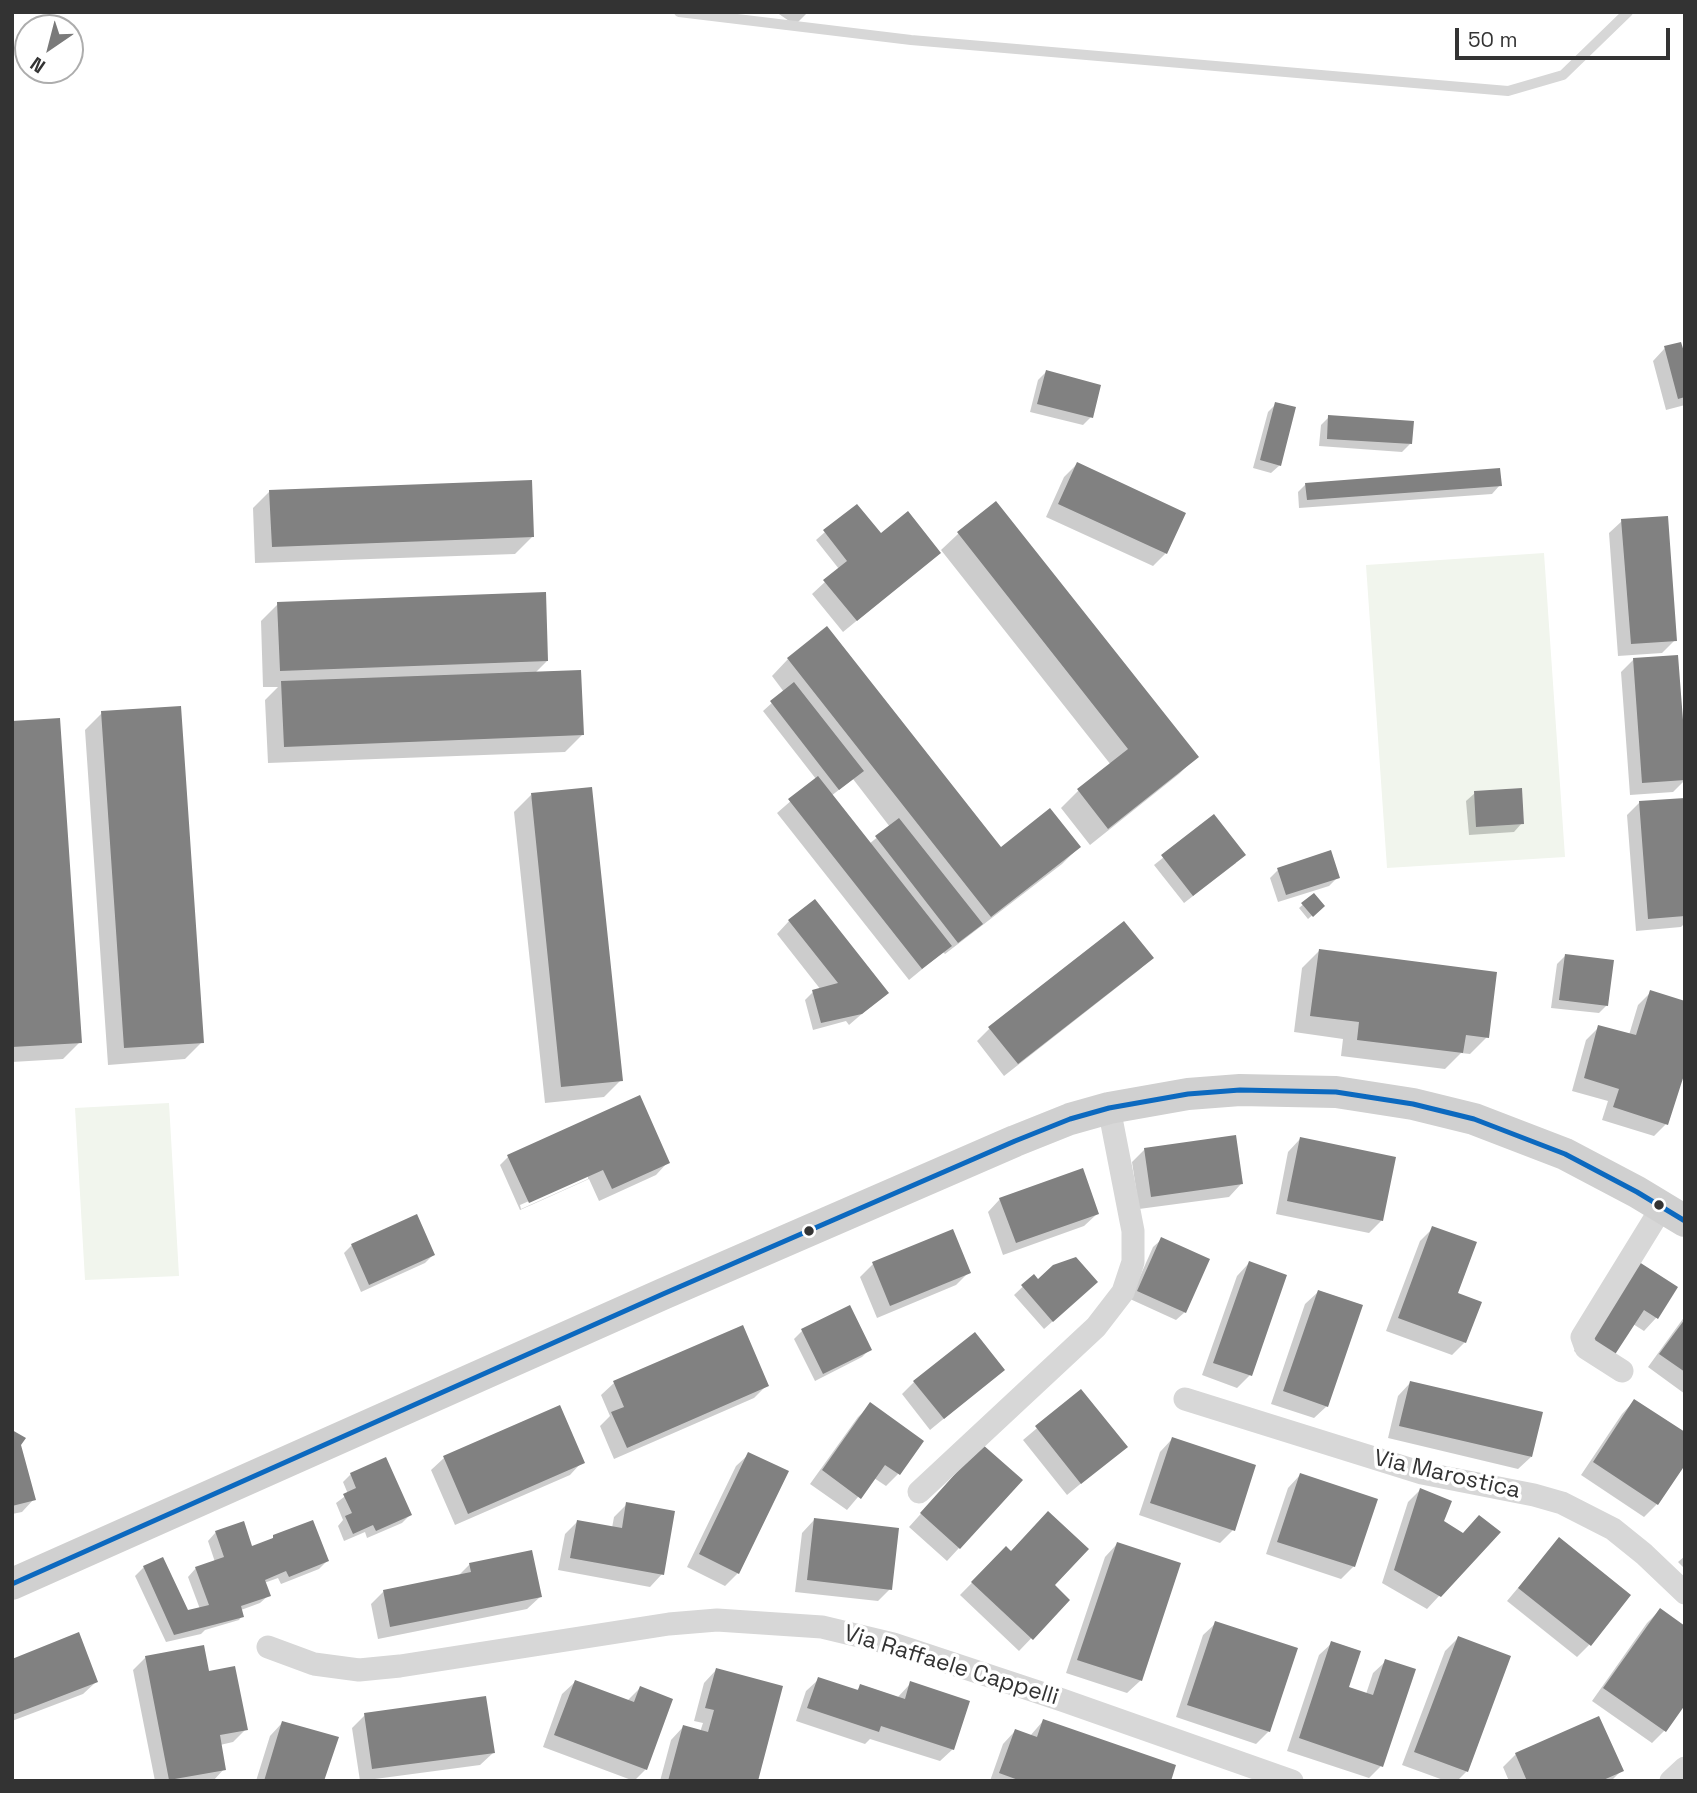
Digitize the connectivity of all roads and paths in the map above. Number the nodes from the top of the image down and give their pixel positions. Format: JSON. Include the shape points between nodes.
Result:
{"nodes":[{"id":1,"x":679,"y":12,"type":"edge"},
{"id":2,"x":1628,"y":12,"type":"edge"},
{"id":3,"x":1110,"y":1108,"type":"junction"},
{"id":4,"x":1673,"y":1214,"type":"edge"},
{"id":5,"x":1622,"y":1371,"type":"dead end"},
{"id":6,"x":1185,"y":1399,"type":"dead end"},
{"id":7,"x":919,"y":1492,"type":"dead end"},
{"id":8,"x":12,"y":1584,"type":"edge"},
{"id":9,"x":1685,"y":1593,"type":"edge"},
{"id":10,"x":268,"y":1647,"type":"dead end"},
{"id":11,"x":1685,"y":1768,"type":"edge"},
{"id":12,"x":1292,"y":1781,"type":"edge"},
{"id":13,"x":1671,"y":1781,"type":"edge"}],
"edges":[{"from":1,"to":2,"type":"lane","via":[[911,40],[1508,91],[1563,75]]},
{"from":3,"to":4,"type":"street","via":[[1240,1090],[1367,1095],[1446,1111],[1516,1134],[1591,1167]]},
{"from":3,"to":7,"type":"street","via":[[1133,1231],[1133,1262],[1123,1293],[1096,1327]]},
{"from":3,"to":8,"type":"street","via":[[1015,1141]]},
{"from":4,"to":5,"type":"street","via":[[1582,1337],[1587,1348]]},
{"from":6,"to":9,"type":"street","name":"Via Marostica","via":[[1422,1473],[1562,1503],[1614,1529]]},
{"from":10,"to":12,"type":"street","name":"Via Raffaele Cappelli","via":[[314,1664],[359,1670],[669,1624],[717,1620],[822,1627],[893,1644]]},
{"from":11,"to":13,"type":"street"}]}
